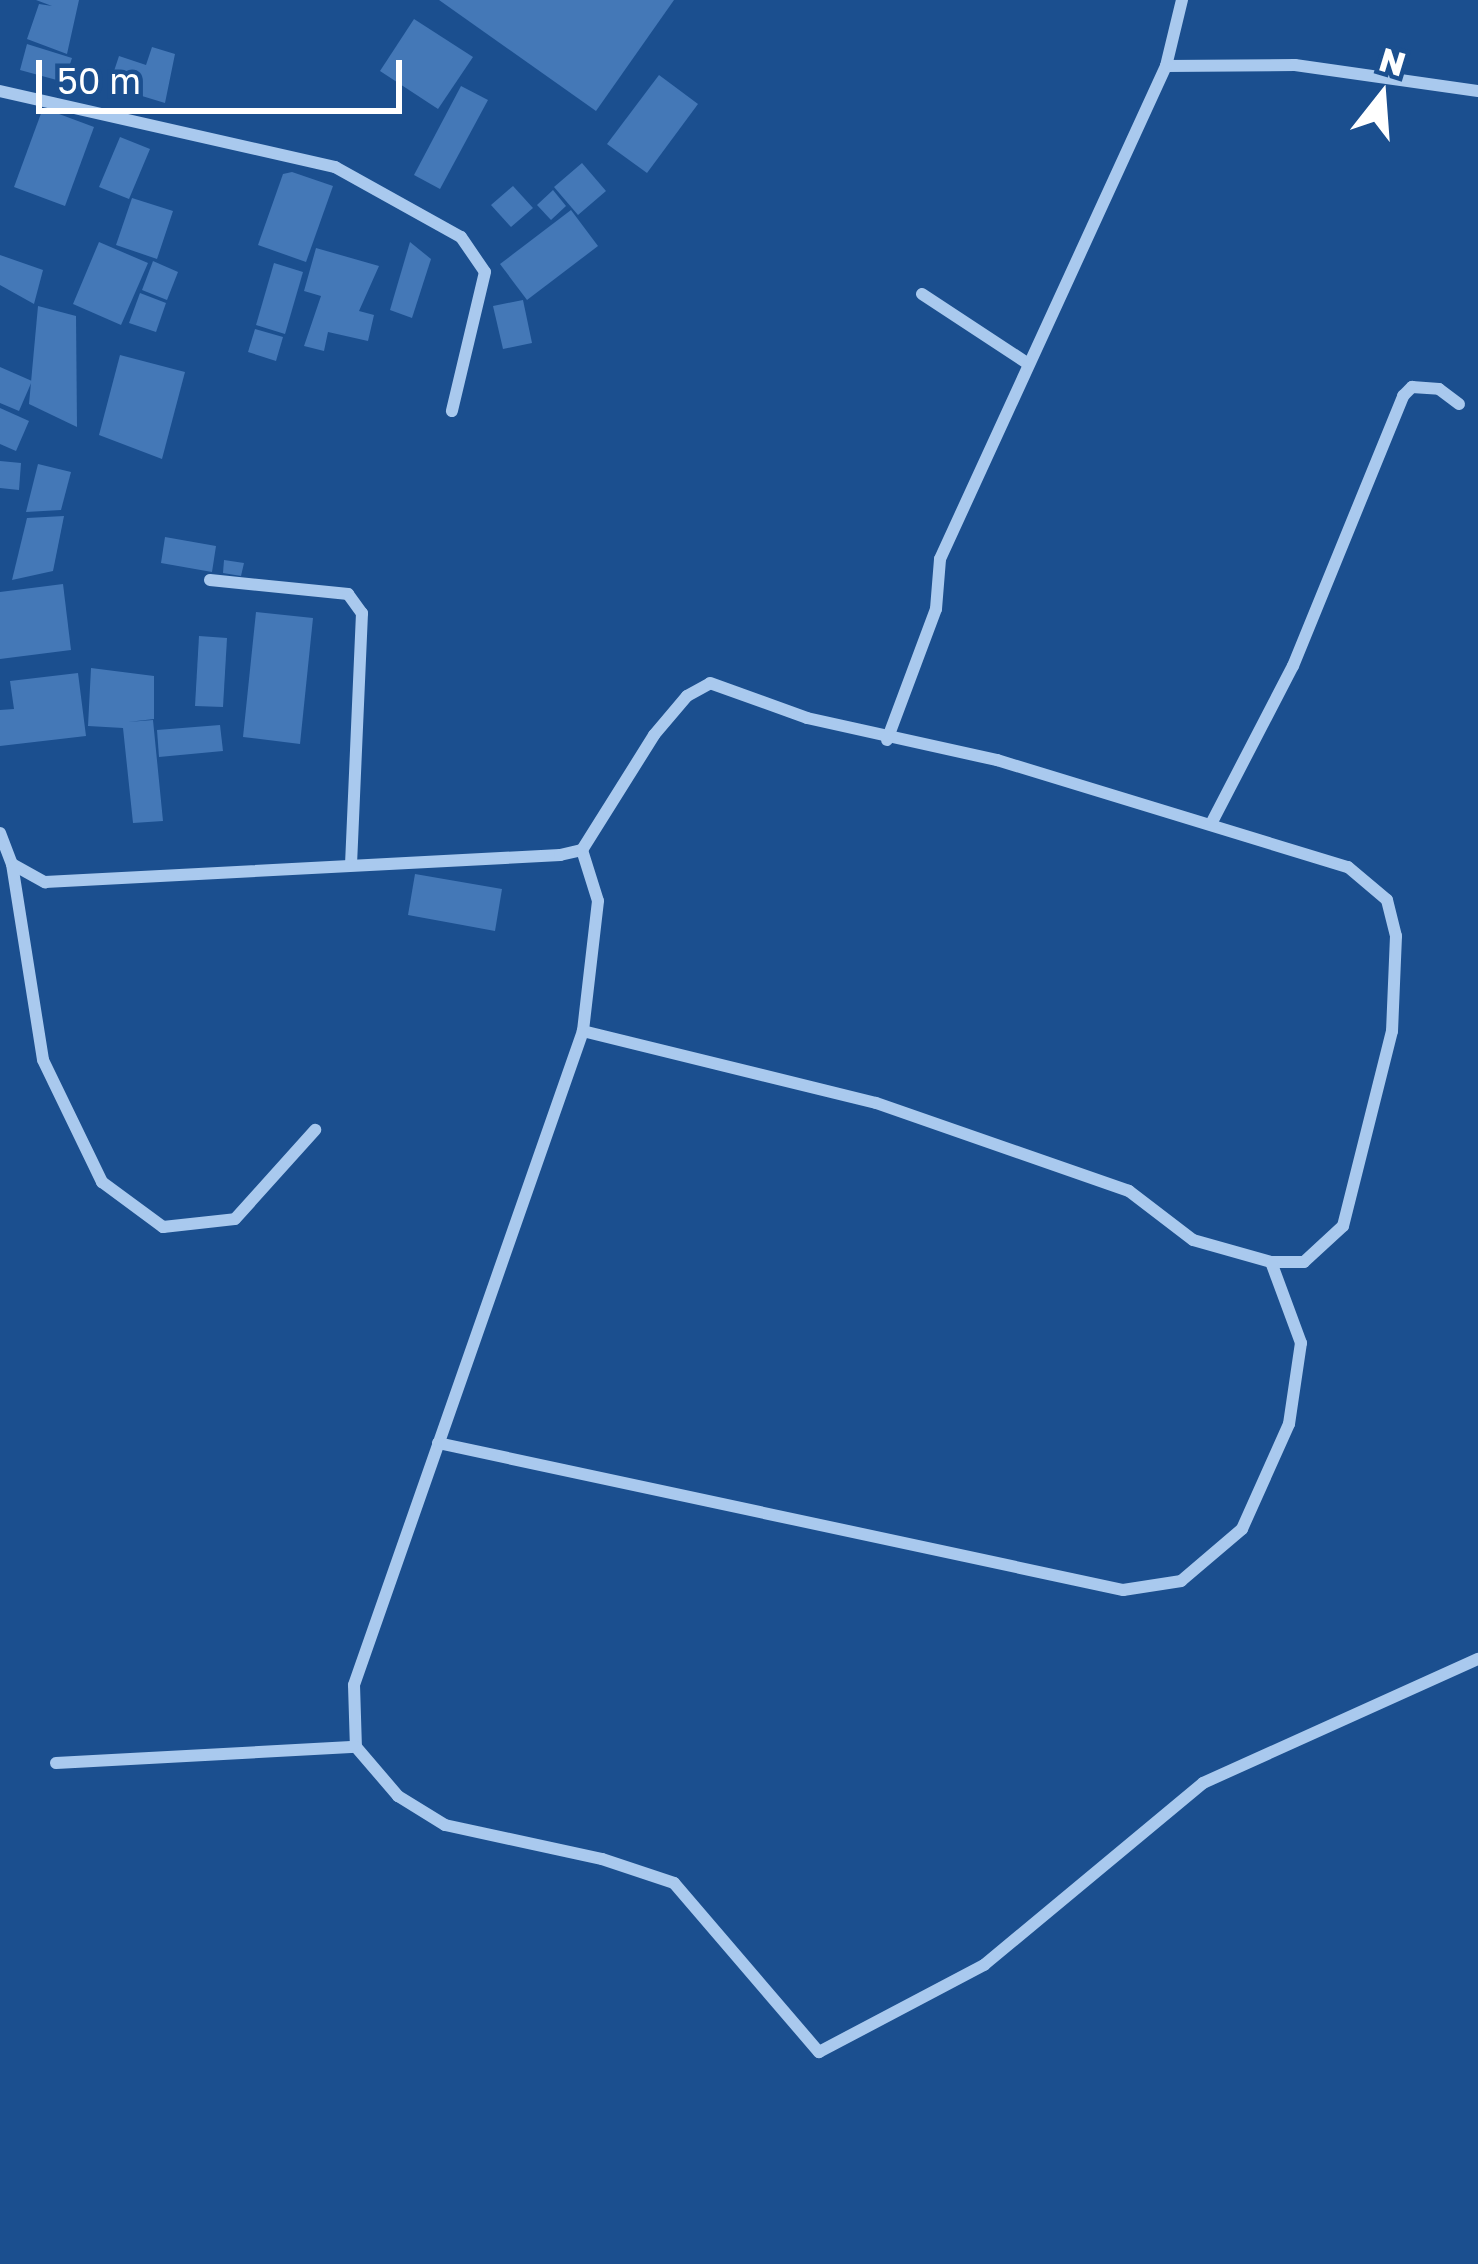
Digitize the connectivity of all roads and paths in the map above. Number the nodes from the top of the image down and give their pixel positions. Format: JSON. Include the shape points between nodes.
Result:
{"nodes":[{"id":1,"x":1182,"y":0,"type":"edge"},
{"id":2,"x":1166,"y":66,"type":"junction"},
{"id":3,"x":0,"y":91,"type":"edge"},
{"id":4,"x":1478,"y":91,"type":"edge"},
{"id":5,"x":922,"y":294,"type":"dead end"},
{"id":6,"x":1028,"y":363,"type":"junction"},
{"id":7,"x":1459,"y":404,"type":"dead end"},
{"id":8,"x":452,"y":411,"type":"dead end"},
{"id":9,"x":210,"y":580,"type":"dead end"},
{"id":10,"x":887,"y":740,"type":"junction"},
{"id":11,"x":1212,"y":822,"type":"junction"},
{"id":12,"x":0,"y":833,"type":"edge"},
{"id":13,"x":582,"y":850,"type":"junction"},
{"id":14,"x":351,"y":862,"type":"junction"},
{"id":15,"x":12,"y":864,"type":"junction"},
{"id":16,"x":583,"y":1031,"type":"junction"},
{"id":17,"x":315,"y":1130,"type":"dead end"},
{"id":18,"x":1271,"y":1262,"type":"junction"},
{"id":19,"x":438,"y":1443,"type":"junction"},
{"id":20,"x":1478,"y":1659,"type":"edge"},
{"id":21,"x":356,"y":1747,"type":"junction"},
{"id":22,"x":56,"y":1763,"type":"dead end"}],
"edges":[{"from":1,"to":2,"type":"street"},
{"from":2,"to":4,"type":"street","via":[[1295,65]]},
{"from":2,"to":6,"type":"street"},
{"from":3,"to":8,"type":"street","via":[[335,167],[461,237],[485,272]]},
{"from":5,"to":6,"type":"street"},
{"from":6,"to":10,"type":"street","via":[[940,560],[936,609]]},
{"from":7,"to":11,"type":"street","via":[[1439,389],[1412,387],[1403,396],[1293,666]]},
{"from":9,"to":14,"type":"street","via":[[348,594],[362,613]]},
{"from":10,"to":11,"type":"street","via":[[997,760]]},
{"from":10,"to":13,"type":"street","via":[[710,683],[687,696],[654,735]]},
{"from":11,"to":18,"type":"street","via":[[1348,867],[1387,901],[1396,936],[1393,1031],[1342,1226],[1319,1256]]},
{"from":12,"to":15,"type":"street"},
{"from":13,"to":14,"type":"street"},
{"from":13,"to":16,"type":"street","via":[[598,901]]},
{"from":14,"to":15,"type":"street","via":[[45,882]]},
{"from":15,"to":17,"type":"street","via":[[43,1060],[102,1182],[163,1227],[235,1219]]},
{"from":16,"to":18,"type":"street","via":[[876,1103],[1129,1191],[1193,1240]]},
{"from":16,"to":19,"type":"street"},
{"from":18,"to":19,"type":"street","via":[[1301,1343],[1289,1424],[1242,1529],[1181,1581],[1123,1590]]},
{"from":19,"to":21,"type":"street","via":[[354,1685]]},
{"from":20,"to":21,"type":"street","via":[[1202,1783],[984,1965],[819,2052],[674,1883],[445,1825],[398,1796]]},
{"from":21,"to":22,"type":"street"}]}
